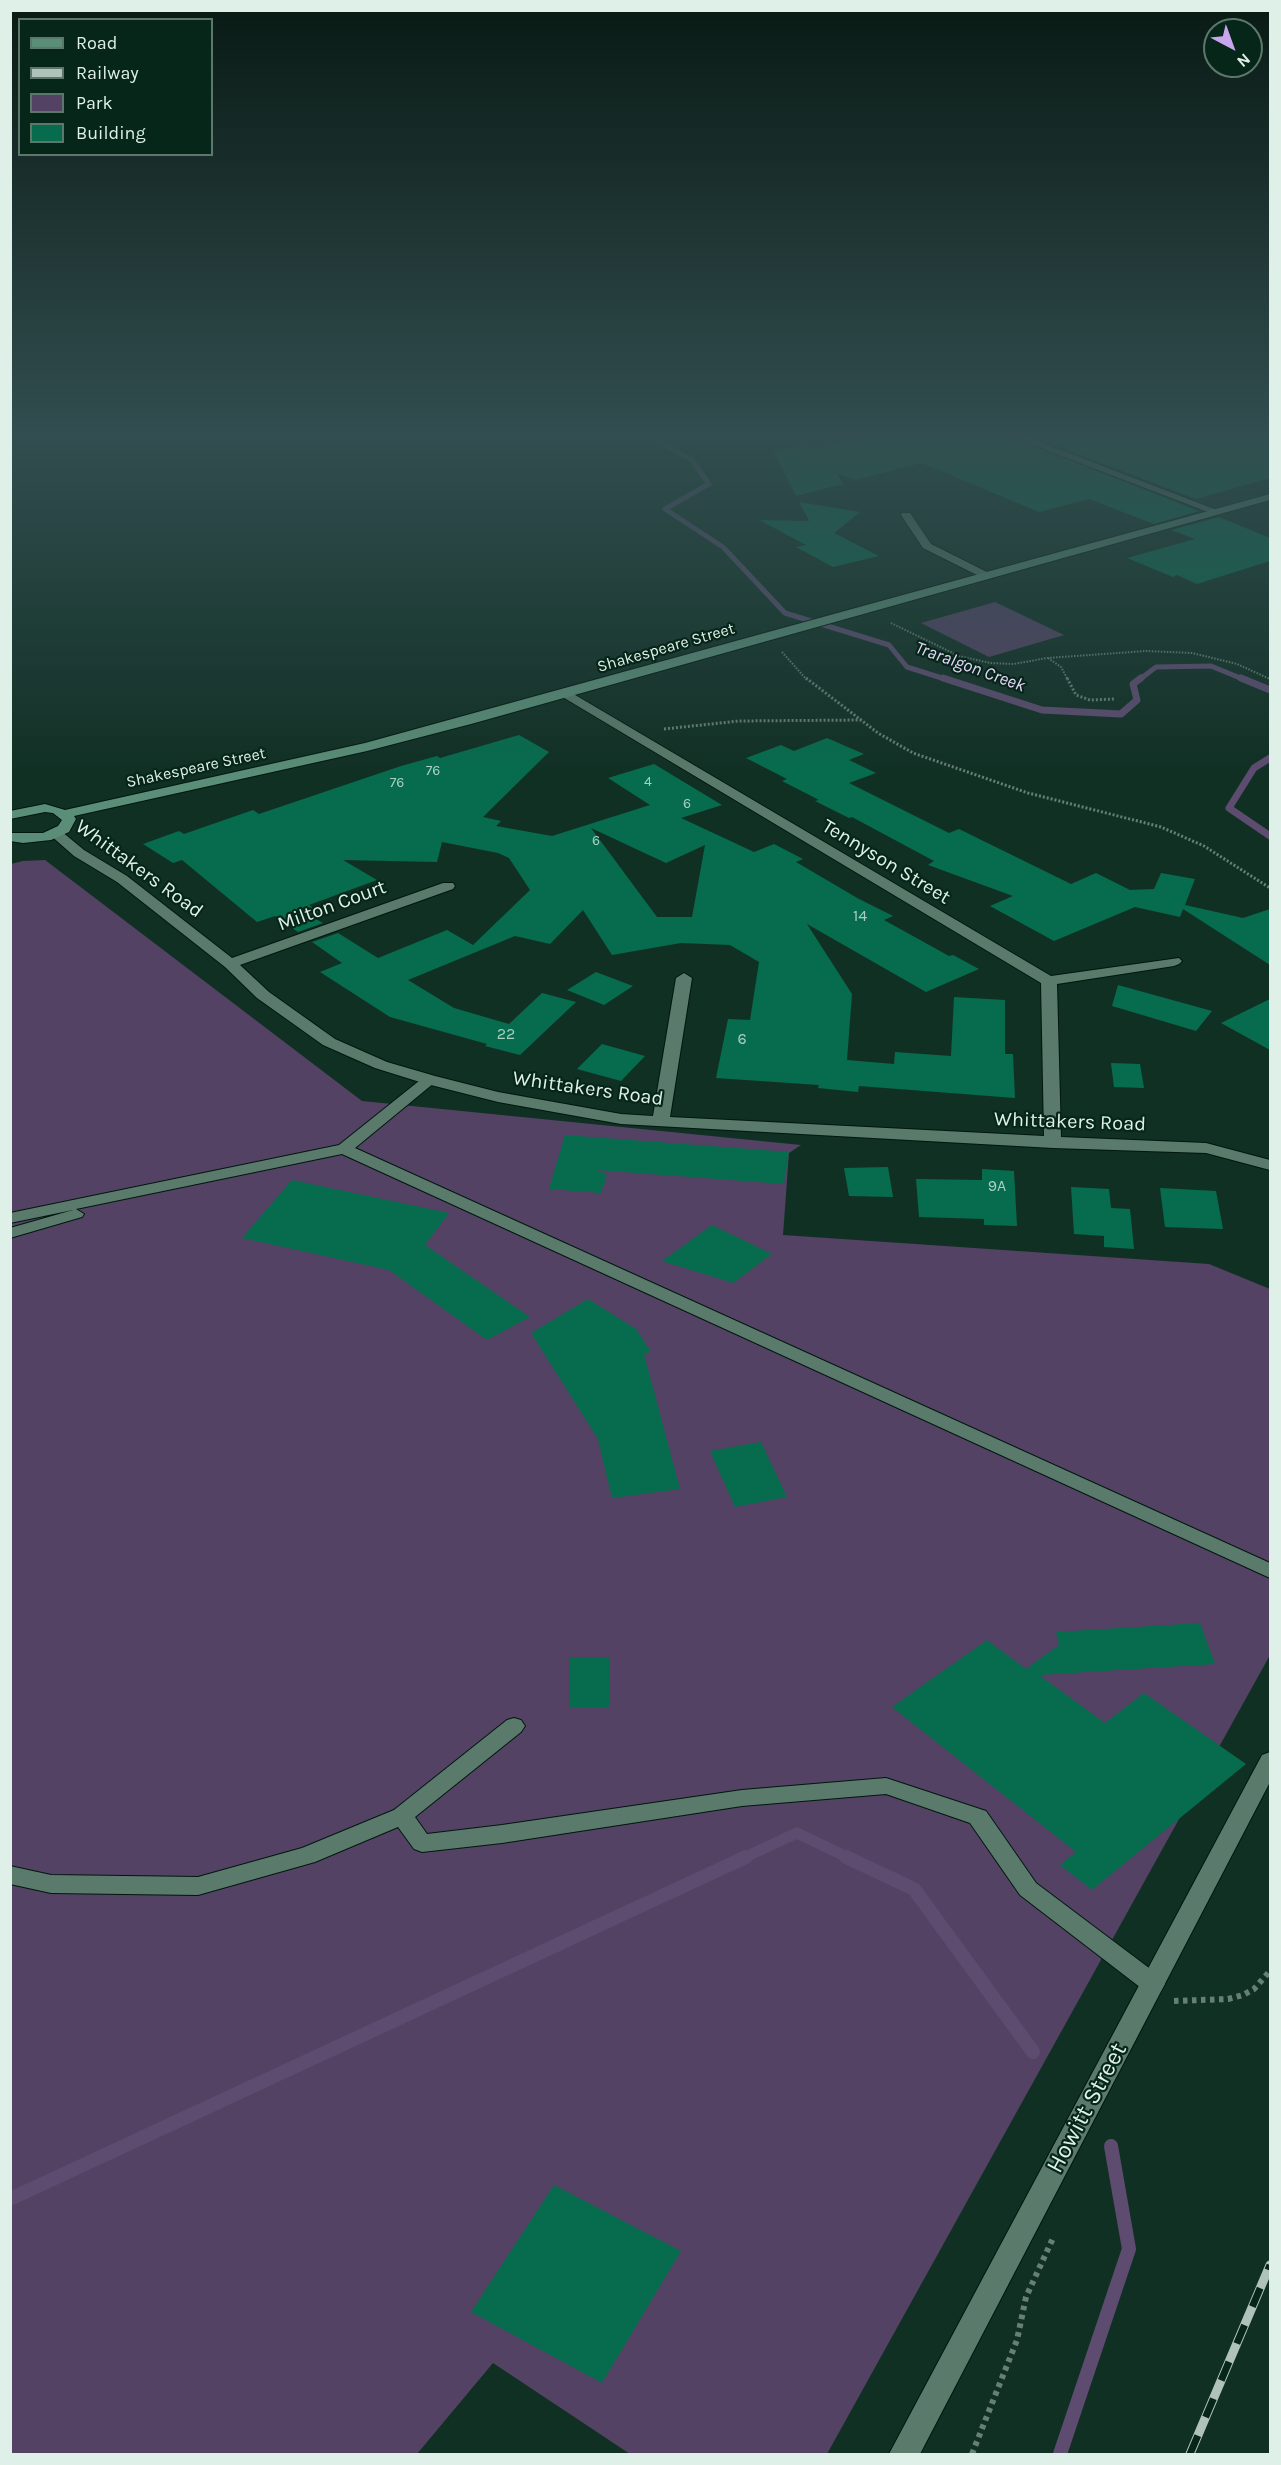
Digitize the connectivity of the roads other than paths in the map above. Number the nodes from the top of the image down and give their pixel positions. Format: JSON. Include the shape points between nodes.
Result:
{"nodes":[{"id":1,"x":933,"y":549,"type":"edge"},
{"id":2,"x":1084,"y":549,"type":"edge"},
{"id":3,"x":987,"y":576,"type":"junction"},
{"id":4,"x":565,"y":693,"type":"junction"},
{"id":5,"x":14,"y":811,"type":"edge"},
{"id":6,"x":65,"y":814,"type":"junction"},
{"id":7,"x":56,"y":834,"type":"junction"},
{"id":8,"x":10,"y":837,"type":"edge"},
{"id":9,"x":448,"y":886,"type":"dead end"},
{"id":10,"x":1174,"y":961,"type":"dead end"},
{"id":11,"x":230,"y":964,"type":"junction"},
{"id":12,"x":684,"y":978,"type":"dead end"},
{"id":13,"x":1049,"y":981,"type":"junction"},
{"id":14,"x":429,"y":1080,"type":"junction"},
{"id":15,"x":661,"y":1121,"type":"junction"},
{"id":16,"x":1053,"y":1143,"type":"junction"},
{"id":17,"x":344,"y":1149,"type":"junction"},
{"id":18,"x":1268,"y":1163,"type":"edge"},
{"id":19,"x":218,"y":1175,"type":"junction"},
{"id":20,"x":10,"y":1218,"type":"edge"},
{"id":21,"x":10,"y":1233,"type":"edge"},
{"id":22,"x":1270,"y":1571,"type":"edge"},
{"id":23,"x":514,"y":1726,"type":"dead end"},
{"id":24,"x":1270,"y":1761,"type":"edge"},
{"id":25,"x":402,"y":1816,"type":"junction"},
{"id":26,"x":10,"y":1875,"type":"edge"},
{"id":27,"x":1161,"y":1993,"type":"junction"},
{"id":28,"x":904,"y":2454,"type":"edge"}],
"edges":[{"from":1,"to":3,"type":"street"},
{"from":2,"to":3,"type":"main road","name":"Shakespeare Street"},
{"from":3,"to":4,"type":"main road","name":"Shakespeare Street"},
{"from":4,"to":6,"type":"main road","name":"Shakespeare Street","via":[[367,747]]},
{"from":4,"to":13,"type":"street","name":"Tennyson Street"},
{"from":5,"to":6,"type":"main road","via":[[45,808]]},
{"from":6,"to":7,"type":"main road","via":[[69,824]]},
{"from":7,"to":8,"type":"main road","via":[[35,839]]},
{"from":7,"to":11,"type":"street","name":"Whittakers Road","via":[[122,879]]},
{"from":9,"to":11,"type":"street","name":"Milton Court"},
{"from":10,"to":13,"type":"street"},
{"from":11,"to":14,"type":"street","name":"Whittakers Road","via":[[263,995],[329,1042],[381,1065]]},
{"from":12,"to":15,"type":"street"},
{"from":13,"to":16,"type":"street"},
{"from":14,"to":15,"type":"street","name":"Whittakers Road","via":[[621,1119]]},
{"from":14,"to":17,"type":"lane"},
{"from":15,"to":16,"type":"street","name":"Whittakers Road"},
{"from":16,"to":18,"type":"street","name":"Whittakers Road","via":[[1206,1148]]},
{"from":17,"to":19,"type":"lane"},
{"from":17,"to":22,"type":"lane"},
{"from":19,"to":20,"type":"lane"},
{"from":19,"to":21,"type":"lane"},
{"from":23,"to":25,"type":"lane"},
{"from":24,"to":27,"type":"street","name":"Howitt Street"},
{"from":25,"to":26,"type":"lane","via":[[308,1856],[198,1886],[51,1884]]},
{"from":25,"to":27,"type":"lane","via":[[422,1843],[742,1798],[886,1786],[978,1817],[1028,1889]]},
{"from":27,"to":28,"type":"street","name":"Howitt Street"}]}
